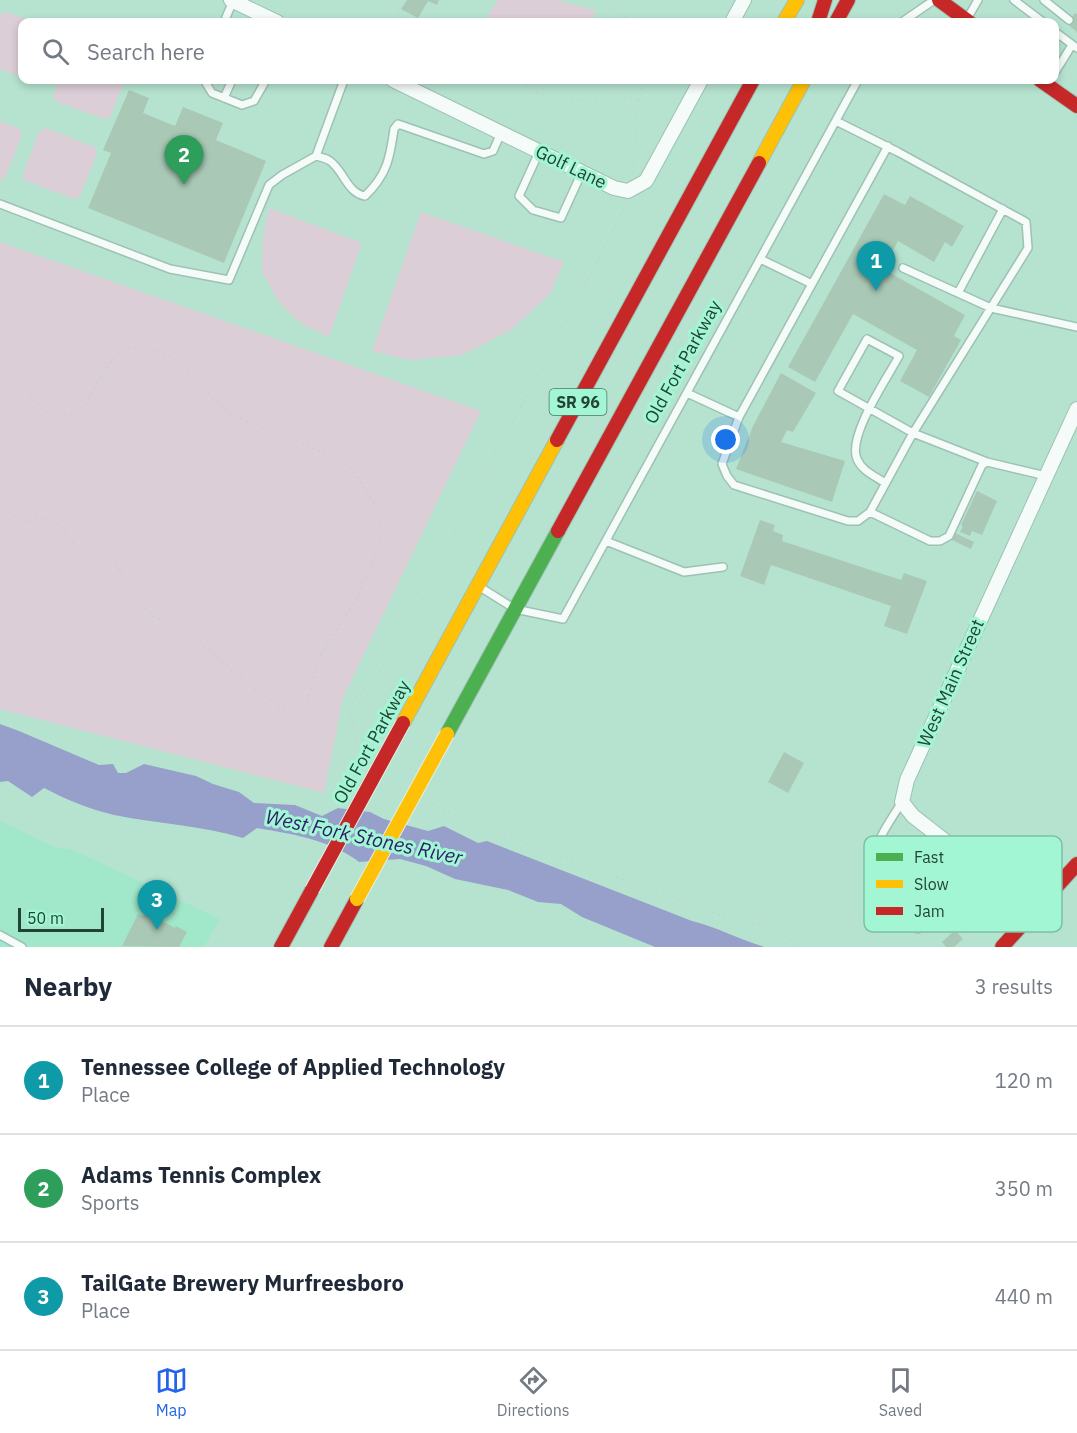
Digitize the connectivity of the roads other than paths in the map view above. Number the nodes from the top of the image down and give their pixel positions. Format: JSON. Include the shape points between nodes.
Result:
{"nodes":[{"id":1,"x":744,"y":0,"type":"edge"},
{"id":2,"x":796,"y":0,"type":"edge"},
{"id":3,"x":825,"y":0,"type":"edge"},
{"id":4,"x":848,"y":0,"type":"edge"},
{"id":5,"x":934,"y":0,"type":"edge"},
{"id":6,"x":939,"y":0,"type":"edge"},
{"id":7,"x":978,"y":0,"type":"edge"},
{"id":8,"x":1014,"y":0,"type":"edge"},
{"id":9,"x":1044,"y":0,"type":"edge"},
{"id":10,"x":232,"y":1,"type":"edge"},
{"id":11,"x":226,"y":18,"type":"edge"},
{"id":12,"x":268,"y":18,"type":"edge"},
{"id":13,"x":734,"y":18,"type":"edge"},
{"id":14,"x":786,"y":18,"type":"edge"},
{"id":15,"x":819,"y":18,"type":"edge"},
{"id":16,"x":838,"y":18,"type":"edge"},
{"id":17,"x":908,"y":18,"type":"edge"},
{"id":18,"x":964,"y":18,"type":"edge"},
{"id":19,"x":969,"y":18,"type":"edge"},
{"id":20,"x":1038,"y":18,"type":"edge"},
{"id":21,"x":1069,"y":20,"type":"dead end"},
{"id":22,"x":1059,"y":36,"type":"edge"},
{"id":23,"x":1074,"y":46,"type":"edge"},
{"id":24,"x":1059,"y":66,"type":"edge"},
{"id":25,"x":206,"y":84,"type":"edge"},
{"id":26,"x":230,"y":84,"type":"edge"},
{"id":27,"x":264,"y":84,"type":"edge"},
{"id":28,"x":343,"y":84,"type":"edge"},
{"id":29,"x":401,"y":84,"type":"edge"},
{"id":30,"x":699,"y":84,"type":"edge"},
{"id":31,"x":751,"y":84,"type":"edge"},
{"id":32,"x":798,"y":84,"type":"edge"},
{"id":33,"x":802,"y":84,"type":"edge"},
{"id":34,"x":856,"y":84,"type":"edge"},
{"id":35,"x":1053,"y":84,"type":"edge"},
{"id":36,"x":224,"y":98,"type":"junction"},
{"id":37,"x":792,"y":101,"type":"junction"},
{"id":38,"x":1074,"y":102,"type":"edge"},
{"id":39,"x":836,"y":121,"type":"junction"},
{"id":40,"x":501,"y":133,"type":"junction"},
{"id":41,"x":888,"y":146,"type":"junction"},
{"id":42,"x":539,"y":152,"type":"junction"},
{"id":43,"x":316,"y":156,"type":"junction"},
{"id":44,"x":582,"y":172,"type":"junction"},
{"id":45,"x":0,"y":204,"type":"edge"},
{"id":46,"x":1003,"y":209,"type":"junction"},
{"id":47,"x":760,"y":259,"type":"junction"},
{"id":48,"x":903,"y":268,"type":"dead end"},
{"id":49,"x":812,"y":284,"type":"junction"},
{"id":50,"x":958,"y":293,"type":"junction"},
{"id":51,"x":991,"y":308,"type":"junction"},
{"id":52,"x":1077,"y":327,"type":"edge"},
{"id":53,"x":687,"y":393,"type":"junction"},
{"id":54,"x":1077,"y":409,"type":"edge"},
{"id":55,"x":869,"y":410,"type":"junction"},
{"id":56,"x":739,"y":417,"type":"junction"},
{"id":57,"x":913,"y":432,"type":"junction"},
{"id":58,"x":987,"y":462,"type":"junction"},
{"id":59,"x":1046,"y":476,"type":"junction"},
{"id":60,"x":885,"y":483,"type":"junction"},
{"id":61,"x":870,"y":512,"type":"junction"},
{"id":62,"x":606,"y":541,"type":"junction"},
{"id":63,"x":723,"y":567,"type":"dead end"},
{"id":64,"x":478,"y":586,"type":"junction"},
{"id":65,"x":515,"y":609,"type":"junction"},
{"id":66,"x":902,"y":802,"type":"junction"},
{"id":67,"x":881,"y":836,"type":"edge"},
{"id":68,"x":939,"y":836,"type":"edge"},
{"id":69,"x":1077,"y":864,"type":"edge"},
{"id":70,"x":1062,"y":881,"type":"edge"},
{"id":71,"x":1016,"y":932,"type":"edge"},
{"id":72,"x":0,"y":935,"type":"edge"},
{"id":73,"x":22,"y":947,"type":"edge"},
{"id":74,"x":281,"y":947,"type":"edge"},
{"id":75,"x":331,"y":947,"type":"edge"},
{"id":76,"x":1002,"y":947,"type":"edge"}],
"edges":[{"from":1,"to":13,"type":"street"},
{"from":2,"to":14,"type":"main road"},
{"from":3,"to":15,"type":"main road"},
{"from":4,"to":16,"type":"main road"},
{"from":5,"to":17,"type":"lane"},
{"from":6,"to":18,"type":"main road"},
{"from":7,"to":19,"type":"lane"},
{"from":8,"to":20,"type":"lane"},
{"from":9,"to":21,"type":"lane"},
{"from":10,"to":11,"type":"lane"},
{"from":10,"to":12,"type":"street"},
{"from":22,"to":23,"type":"lane"},
{"from":23,"to":24,"type":"lane"},
{"from":25,"to":36,"type":"lane","via":[[212,93]]},
{"from":26,"to":36,"type":"lane"},
{"from":27,"to":36,"type":"lane","via":[[254,100],[242,105]]},
{"from":28,"to":43,"type":"lane"},
{"from":29,"to":40,"type":"street","name":"Golf Lane"},
{"from":30,"to":44,"type":"street","name":"Golf Lane","via":[[646,181],[628,191]]},
{"from":31,"to":64,"type":"main road","name":"Old Fort Parkway","number":"SR 96"},
{"from":32,"to":37,"type":"main road"},
{"from":33,"to":37,"type":"main road","name":"Old Fort Parkway","number":"SR 96"},
{"from":34,"to":39,"type":"lane","name":"Old Fort Parkway"},
{"from":35,"to":38,"type":"main road"},
{"from":37,"to":65,"type":"main road","name":"Old Fort Parkway","number":"SR 96"},
{"from":39,"to":41,"type":"lane"},
{"from":39,"to":47,"type":"lane","name":"Old Fort Parkway"},
{"from":40,"to":42,"type":"street","name":"Golf Lane"},
{"from":40,"to":43,"type":"lane","via":[[493,151],[484,154],[398,124],[387,167],[379,183],[365,196],[352,189],[328,159]]},
{"from":41,"to":46,"type":"lane"},
{"from":41,"to":49,"type":"lane"},
{"from":42,"to":44,"type":"street","name":"Golf Lane"},
{"from":42,"to":44,"type":"lane","via":[[519,196],[533,210],[561,218]]},
{"from":43,"to":45,"type":"lane","via":[[269,186],[229,280],[170,269]]},
{"from":46,"to":50,"type":"lane"},
{"from":46,"to":51,"type":"lane","via":[[1026,222],[1028,248]]},
{"from":47,"to":49,"type":"lane"},
{"from":47,"to":53,"type":"lane","name":"Old Fort Parkway"},
{"from":48,"to":50,"type":"lane"},
{"from":49,"to":56,"type":"lane"},
{"from":50,"to":51,"type":"lane"},
{"from":51,"to":52,"type":"lane"},
{"from":51,"to":57,"type":"lane"},
{"from":53,"to":56,"type":"lane"},
{"from":53,"to":62,"type":"lane","name":"Old Fort Parkway"},
{"from":54,"to":59,"type":"street","name":"West Main Street"},
{"from":55,"to":55,"type":"lane","via":[[838,391],[867,339],[899,356]]},
{"from":55,"to":57,"type":"lane"},
{"from":55,"to":60,"type":"lane","via":[[856,441],[856,457],[864,469]]},
{"from":56,"to":61,"type":"lane","via":[[722,464],[734,485],[848,521],[858,521]]},
{"from":57,"to":58,"type":"lane"},
{"from":57,"to":60,"type":"lane"},
{"from":58,"to":59,"type":"lane"},
{"from":58,"to":61,"type":"lane","via":[[982,465],[949,536],[940,541],[930,541]]},
{"from":59,"to":66,"type":"street","name":"West Main Street","via":[[907,780]]},
{"from":60,"to":61,"type":"lane"},
{"from":62,"to":63,"type":"lane","via":[[684,572]]},
{"from":62,"to":65,"type":"lane","name":"Old Fort Parkway","via":[[563,619]]},
{"from":64,"to":65,"type":"lane","name":"Old Fort Parkway"},
{"from":64,"to":74,"type":"main road","name":"Old Fort Parkway","number":"SR 96","bridge":true},
{"from":65,"to":75,"type":"main road","name":"Old Fort Parkway","number":"SR 96","bridge":true},
{"from":66,"to":67,"type":"lane"},
{"from":66,"to":68,"type":"street"},
{"from":69,"to":70,"type":"main road"},
{"from":71,"to":76,"type":"main road"},
{"from":72,"to":73,"type":"lane"}]}
